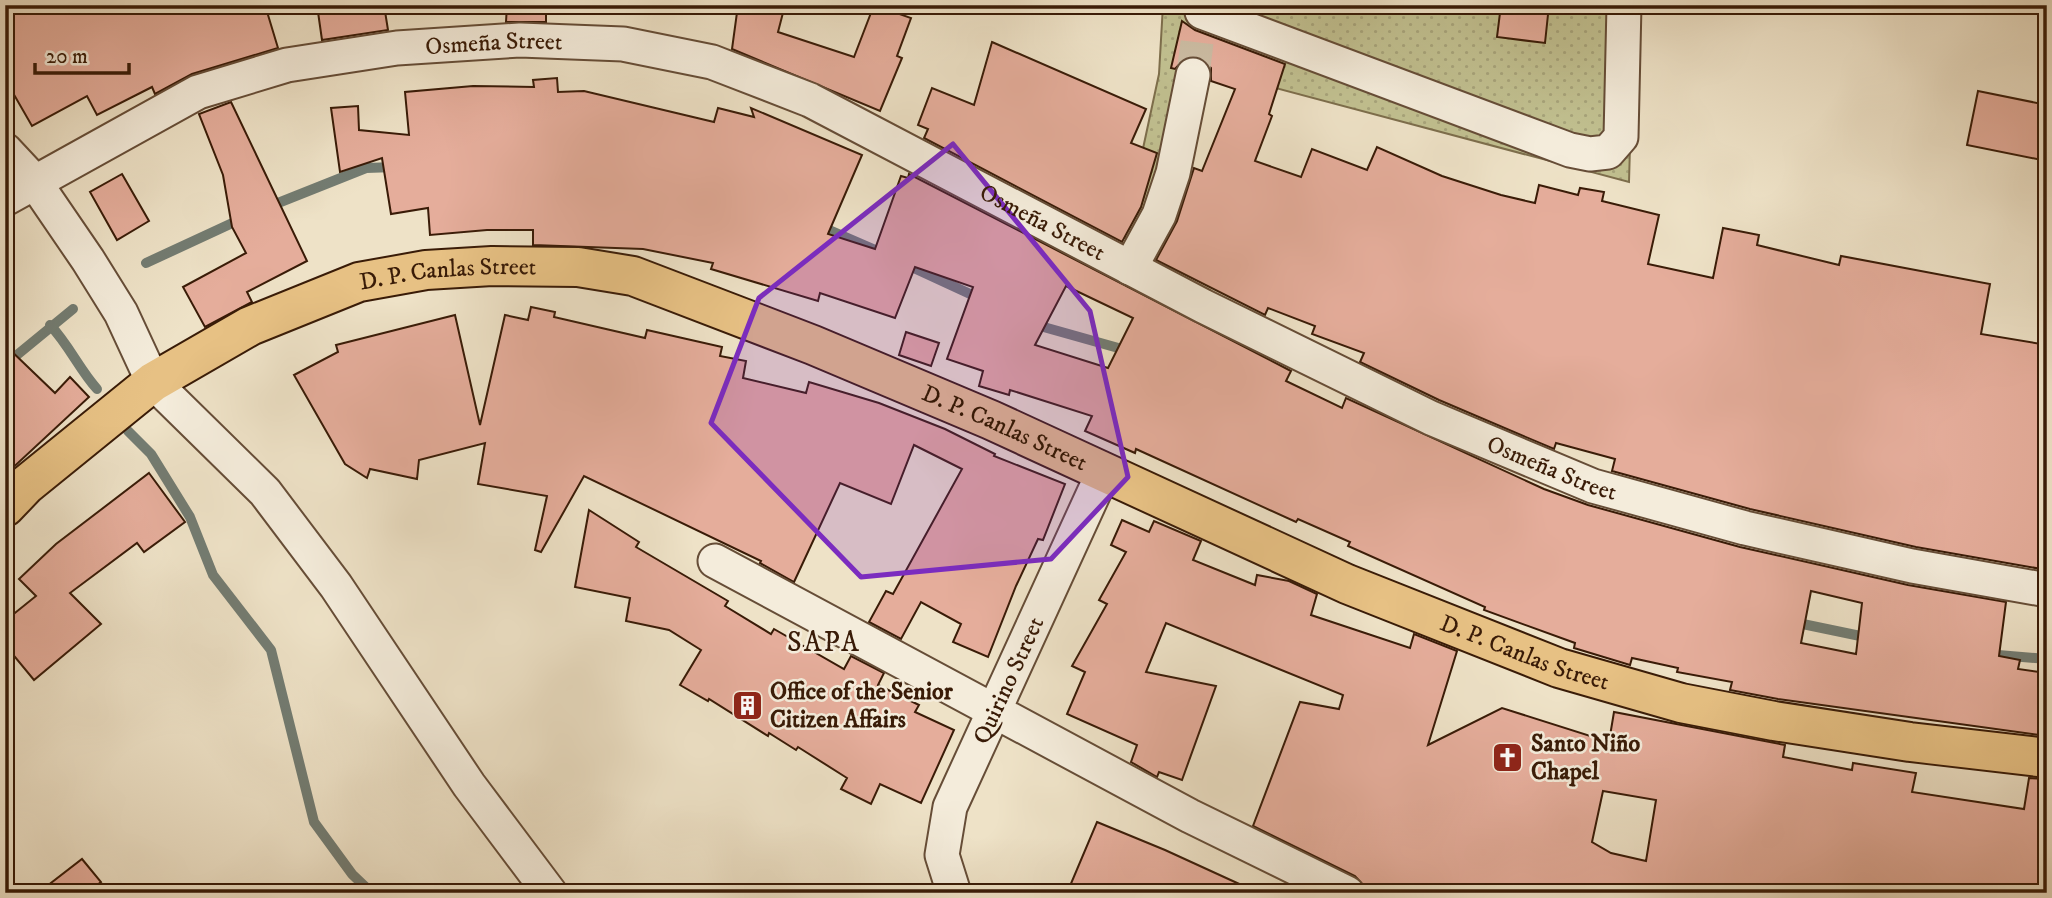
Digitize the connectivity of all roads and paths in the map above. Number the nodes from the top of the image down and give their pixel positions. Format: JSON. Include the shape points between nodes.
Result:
{"nodes":[{"id":1,"x":1624,"y":5,"type":"edge"},
{"id":2,"x":1201,"y":15,"type":"edge"},
{"id":3,"x":1193,"y":75,"type":"tunnel mouth"},
{"id":4,"x":5,"y":150,"type":"edge"},
{"id":5,"x":34,"y":181,"type":"junction"},
{"id":6,"x":5,"y":199,"type":"edge"},
{"id":7,"x":1130,"y":268,"type":"junction"},
{"id":8,"x":153,"y":382,"type":"junction"},
{"id":9,"x":1103,"y":473,"type":"junction"},
{"id":10,"x":5,"y":507,"type":"edge"},
{"id":11,"x":715,"y":561,"type":"dead end"},
{"id":12,"x":2047,"y":590,"type":"edge"},
{"id":13,"x":993,"y":712,"type":"junction"},
{"id":14,"x":2047,"y":758,"type":"edge"},
{"id":15,"x":550,"y":893,"type":"edge"},
{"id":16,"x":954,"y":893,"type":"edge"},
{"id":17,"x":1346,"y":893,"type":"edge"}],
"edges":[{"from":1,"to":2,"type":"street","via":[[1621,137],[1608,152],[1590,154]]},
{"from":3,"to":7,"type":"street","via":[[1170,183],[1159,215]]},
{"from":4,"to":5,"type":"street"},
{"from":5,"to":6,"type":"street","name":"Osmeña Street"},
{"from":5,"to":7,"type":"street","name":"Osmeña Street","via":[[198,92],[287,65],[397,48],[520,40],[623,44],[712,62],[810,100]]},
{"from":5,"to":8,"type":"street","via":[[121,313]]},
{"from":7,"to":12,"type":"street","name":"Osmeña Street","via":[[1431,418],[1593,486],[1771,534]]},
{"from":8,"to":9,"type":"main road","name":"D. P. Canlas Street","via":[[250,326],[359,282],[426,270],[578,267],[633,276],[813,345],[991,419]]},
{"from":8,"to":10,"type":"main road","name":"D. P. Canlas Street"},
{"from":8,"to":15,"type":"street","via":[[265,492]]},
{"from":9,"to":13,"type":"street","name":"Quirino Street"},
{"from":9,"to":14,"type":"main road","name":"D. P. Canlas Street","via":[[1347,584],[1559,668],[1681,703],[1774,721]]},
{"from":11,"to":13,"type":"street"},
{"from":13,"to":16,"type":"street","name":"Quirino Street","via":[[950,807],[942,855]]},
{"from":13,"to":17,"type":"street"}]}
